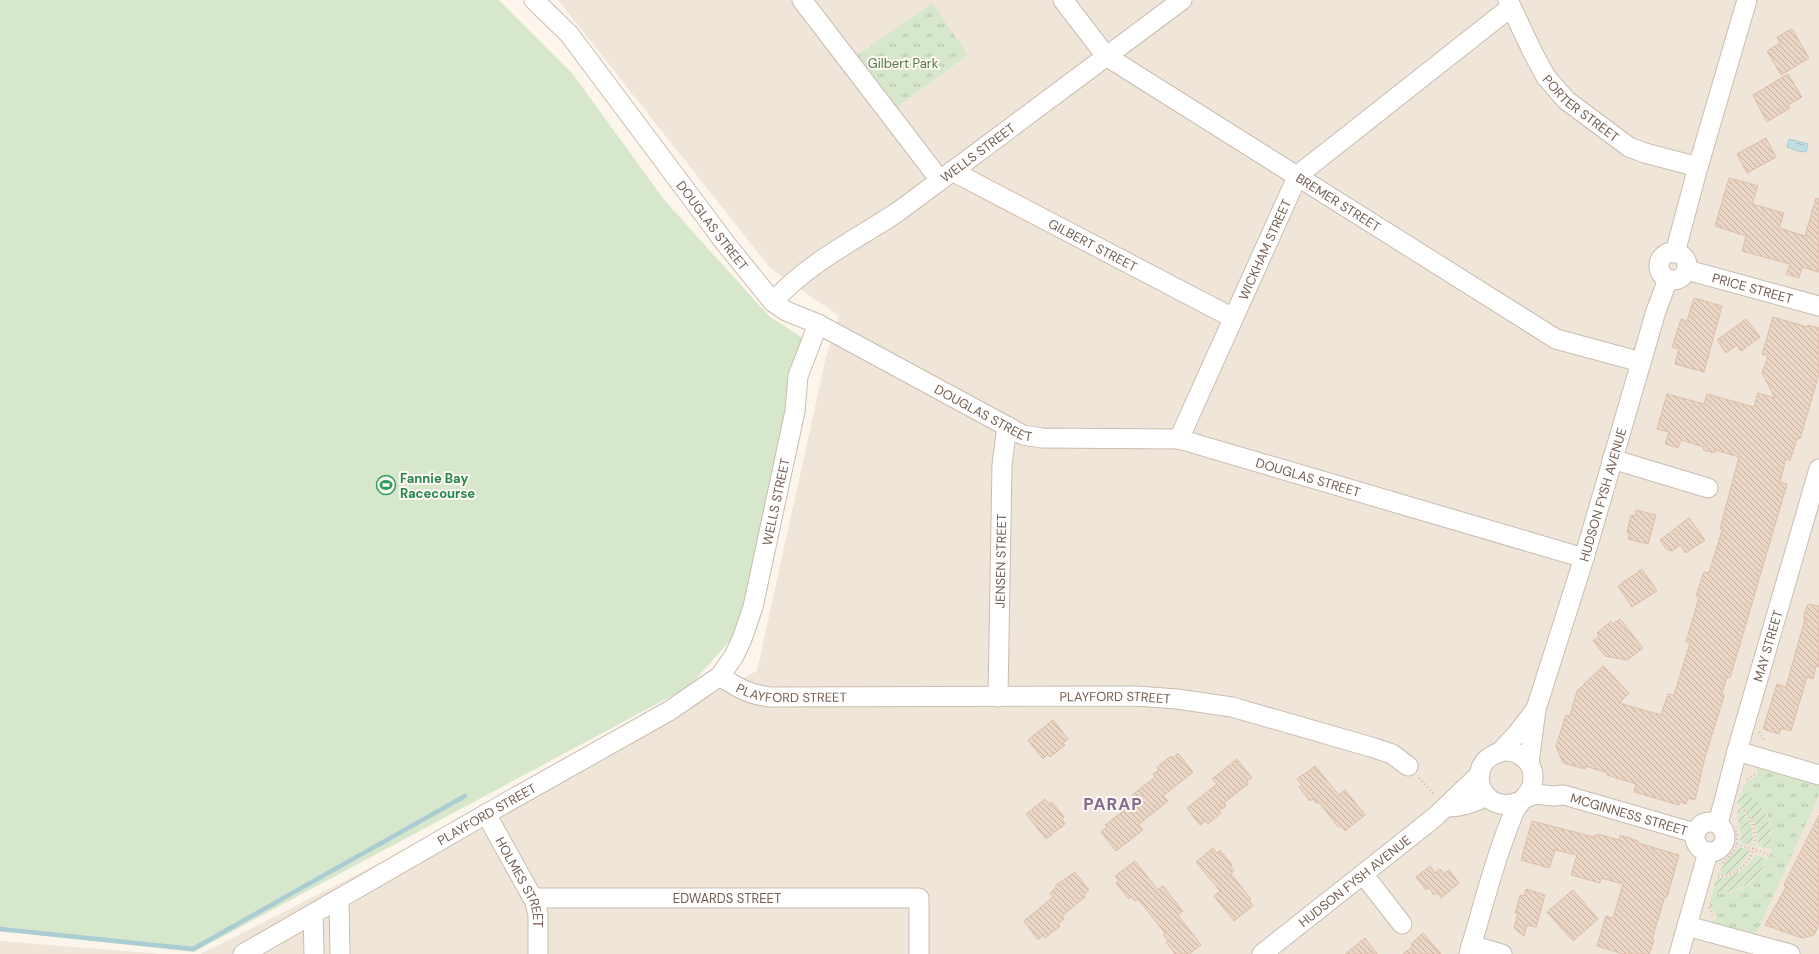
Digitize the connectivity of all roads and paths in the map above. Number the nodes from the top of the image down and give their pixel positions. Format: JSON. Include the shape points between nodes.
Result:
{"nodes":[{"id":1,"x":534,"y":0,"type":"edge"},
{"id":2,"x":802,"y":0,"type":"edge"},
{"id":3,"x":1063,"y":0,"type":"edge"},
{"id":4,"x":1182,"y":0,"type":"edge"},
{"id":5,"x":1746,"y":0,"type":"edge"},
{"id":6,"x":1509,"y":4,"type":"edge"},
{"id":7,"x":1106,"y":56,"type":"junction"},
{"id":8,"x":1698,"y":167,"type":"junction"},
{"id":9,"x":946,"y":175,"type":"junction"},
{"id":10,"x":1298,"y":175,"type":"junction"},
{"id":11,"x":1676,"y":253,"type":"junction"},
{"id":12,"x":1687,"y":270,"type":"junction"},
{"id":13,"x":1668,"y":279,"type":"junction"},
{"id":14,"x":773,"y":302,"type":"junction"},
{"id":15,"x":1819,"y":306,"type":"edge"},
{"id":16,"x":1233,"y":318,"type":"junction"},
{"id":17,"x":818,"y":324,"type":"junction"},
{"id":18,"x":1641,"y":362,"type":"junction"},
{"id":19,"x":1007,"y":426,"type":"junction"},
{"id":20,"x":1179,"y":439,"type":"junction"},
{"id":21,"x":1612,"y":459,"type":"junction"},
{"id":22,"x":1819,"y":469,"type":"edge"},
{"id":23,"x":1708,"y":488,"type":"dead end"},
{"id":24,"x":1584,"y":558,"type":"junction"},
{"id":25,"x":720,"y":676,"type":"junction"},
{"id":26,"x":998,"y":697,"type":"junction"},
{"id":27,"x":1536,"y":709,"type":"junction"},
{"id":28,"x":1737,"y":751,"type":"junction"},
{"id":29,"x":1500,"y":752,"type":"junction"},
{"id":30,"x":1756,"y":756,"type":"junction"},
{"id":31,"x":1408,"y":766,"type":"joint"},
{"id":32,"x":1530,"y":767,"type":"junction"},
{"id":33,"x":1480,"y":774,"type":"junction"},
{"id":34,"x":1819,"y":775,"type":"edge"},
{"id":35,"x":1743,"y":781,"type":"dead end"},
{"id":36,"x":1564,"y":795,"type":"junction"},
{"id":37,"x":1490,"y":799,"type":"junction"},
{"id":38,"x":1521,"y":801,"type":"junction"},
{"id":39,"x":1447,"y":807,"type":"junction"},
{"id":40,"x":1735,"y":810,"type":"dead end"},
{"id":41,"x":486,"y":814,"type":"junction"},
{"id":42,"x":1727,"y":824,"type":"junction"},
{"id":43,"x":1695,"y":833,"type":"junction"},
{"id":44,"x":1503,"y":837,"type":"junction"},
{"id":45,"x":1737,"y":844,"type":"junction"},
{"id":46,"x":1754,"y":850,"type":"junction"},
{"id":47,"x":1768,"y":854,"type":"dead end"},
{"id":48,"x":1715,"y":859,"type":"junction"},
{"id":49,"x":1717,"y":870,"type":"dead end"},
{"id":50,"x":1362,"y":874,"type":"junction"},
{"id":51,"x":534,"y":898,"type":"junction"},
{"id":52,"x":339,"y":899,"type":"junction"},
{"id":53,"x":1707,"y":904,"type":"dead end"},
{"id":54,"x":313,"y":914,"type":"junction"},
{"id":55,"x":1402,"y":924,"type":"dead end"},
{"id":56,"x":1687,"y":926,"type":"junction"},
{"id":57,"x":1706,"y":931,"type":"junction"},
{"id":58,"x":1470,"y":949,"type":"edge"},
{"id":59,"x":243,"y":954,"type":"edge"},
{"id":60,"x":314,"y":954,"type":"edge"},
{"id":61,"x":340,"y":954,"type":"edge"},
{"id":62,"x":538,"y":954,"type":"edge"},
{"id":63,"x":919,"y":954,"type":"edge"},
{"id":64,"x":1262,"y":954,"type":"edge"},
{"id":65,"x":1502,"y":954,"type":"edge"},
{"id":66,"x":1679,"y":954,"type":"edge"},
{"id":67,"x":1790,"y":954,"type":"edge"}],
"edges":[{"from":1,"to":14,"type":"street","name":"DOUGLAS STREET","via":[[569,34],[726,244]]},
{"from":2,"to":9,"type":"street","name":"GILBERT STREET"},
{"from":3,"to":7,"type":"street","name":"BREMER STREET"},
{"from":4,"to":7,"type":"street","name":"WELLS STREET"},
{"from":5,"to":8,"type":"street"},
{"from":6,"to":8,"type":"street","name":"PORTER STREET","via":[[1546,77],[1566,100],[1629,147]]},
{"from":6,"to":10,"type":"street","name":"WICKHAM STREET"},
{"from":7,"to":9,"type":"street","name":"WELLS STREET"},
{"from":7,"to":10,"type":"street","name":"BREMER STREET"},
{"from":8,"to":11,"type":"street"},
{"from":9,"to":14,"type":"street","name":"WELLS STREET","via":[[876,227],[831,253]]},
{"from":9,"to":16,"type":"street","name":"GILBERT STREET"},
{"from":10,"to":16,"type":"street","name":"WICKHAM STREET"},
{"from":10,"to":18,"type":"street","name":"BREMER STREET","via":[[1556,339]]},
{"from":11,"to":12,"type":"street","via":[[1685,259]]},
{"from":11,"to":13,"type":"street","via":[[1664,256],[1660,263],[1662,274]]},
{"from":12,"to":13,"type":"street","via":[[1677,280]]},
{"from":12,"to":15,"type":"street","name":"PRICE STREET"},
{"from":13,"to":18,"type":"street","name":"HUDSON FYSH AVENUE"},
{"from":14,"to":17,"type":"street","name":"DOUGLAS STREET","via":[[786,311]]},
{"from":16,"to":20,"type":"street","name":"WICKHAM STREET"},
{"from":17,"to":19,"type":"street","name":"DOUGLAS STREET"},
{"from":17,"to":25,"type":"street","name":"WELLS STREET","via":[[798,376],[795,412],[753,607],[739,645]]},
{"from":18,"to":21,"type":"street","name":"HUDSON FYSH AVENUE"},
{"from":19,"to":20,"type":"street","name":"DOUGLAS STREET","via":[[1031,437]]},
{"from":19,"to":26,"type":"street","name":"JENSEN STREET","via":[[1002,465]]},
{"from":20,"to":24,"type":"street","name":"DOUGLAS STREET"},
{"from":21,"to":23,"type":"street"},
{"from":21,"to":24,"type":"street","name":"HUDSON FYSH AVENUE"},
{"from":22,"to":28,"type":"street","name":"MAY STREET"},
{"from":24,"to":27,"type":"street","name":"HUDSON FYSH AVENUE"},
{"from":25,"to":26,"type":"street","name":"PLAYFORD STREET","via":[[742,690],[770,697]]},
{"from":25,"to":41,"type":"street","name":"PLAYFORD STREET","via":[[669,711]]},
{"from":26,"to":31,"type":"street","name":"PLAYFORD STREET","via":[[1136,696],[1232,707],[1372,747],[1392,754]]},
{"from":27,"to":29,"type":"street"},
{"from":27,"to":32,"type":"street"},
{"from":28,"to":30,"type":"street"},
{"from":28,"to":42,"type":"street","name":"MAY STREET"},
{"from":29,"to":32,"type":"street","via":[[1521,755]]},
{"from":29,"to":33,"type":"street","via":[[1484,762]]},
{"from":30,"to":34,"type":"street"},
{"from":30,"to":35,"type":"path","via":[[1753,768],[1756,775]]},
{"from":31,"to":39,"type":"path"},
{"from":32,"to":36,"type":"street","via":[[1545,782]]},
{"from":32,"to":38,"type":"street","via":[[1533,783]]},
{"from":33,"to":37,"type":"street","via":[[1480,785]]},
{"from":33,"to":39,"type":"street","name":"HUDSON FYSH AVENUE"},
{"from":36,"to":38,"type":"street","via":[[1535,794]]},
{"from":36,"to":43,"type":"street","name":"MCGINNESS STREET"},
{"from":37,"to":38,"type":"street","via":[[1508,805]]},
{"from":37,"to":39,"type":"street","via":[[1460,807]]},
{"from":37,"to":44,"type":"street"},
{"from":38,"to":44,"type":"street"},
{"from":39,"to":50,"type":"street","name":"HUDSON FYSH AVENUE"},
{"from":40,"to":46,"type":"path","via":[[1736,806],[1744,811],[1753,824],[1756,838]]},
{"from":41,"to":51,"type":"street","name":"HOLMES STREET"},
{"from":41,"to":52,"type":"street","name":"PLAYFORD STREET"},
{"from":42,"to":43,"type":"street","via":[[1704,822]]},
{"from":42,"to":45,"type":"path"},
{"from":42,"to":48,"type":"street","via":[[1724,842]]},
{"from":43,"to":48,"type":"street","via":[[1696,844]]},
{"from":44,"to":58,"type":"street"},
{"from":45,"to":46,"type":"path"},
{"from":45,"to":48,"type":"path","via":[[1733,852]]},
{"from":46,"to":47,"type":"path"},
{"from":46,"to":49,"type":"path","via":[[1736,872],[1726,876],[1715,876]]},
{"from":48,"to":56,"type":"street"},
{"from":50,"to":55,"type":"street"},
{"from":50,"to":64,"type":"street","name":"HUDSON FYSH AVENUE"},
{"from":51,"to":62,"type":"street","name":"HOLMES STREET","via":[[538,915]]},
{"from":51,"to":63,"type":"street","name":"EDWARDS STREET","via":[[919,898]]},
{"from":52,"to":54,"type":"street","name":"PLAYFORD STREET"},
{"from":52,"to":61,"type":"street"},
{"from":53,"to":57,"type":"path","via":[[1714,916]]},
{"from":54,"to":59,"type":"street","name":"PLAYFORD STREET"},
{"from":54,"to":60,"type":"street"},
{"from":56,"to":57,"type":"street"},
{"from":56,"to":66,"type":"street"},
{"from":57,"to":67,"type":"street"},
{"from":58,"to":65,"type":"street"}]}
